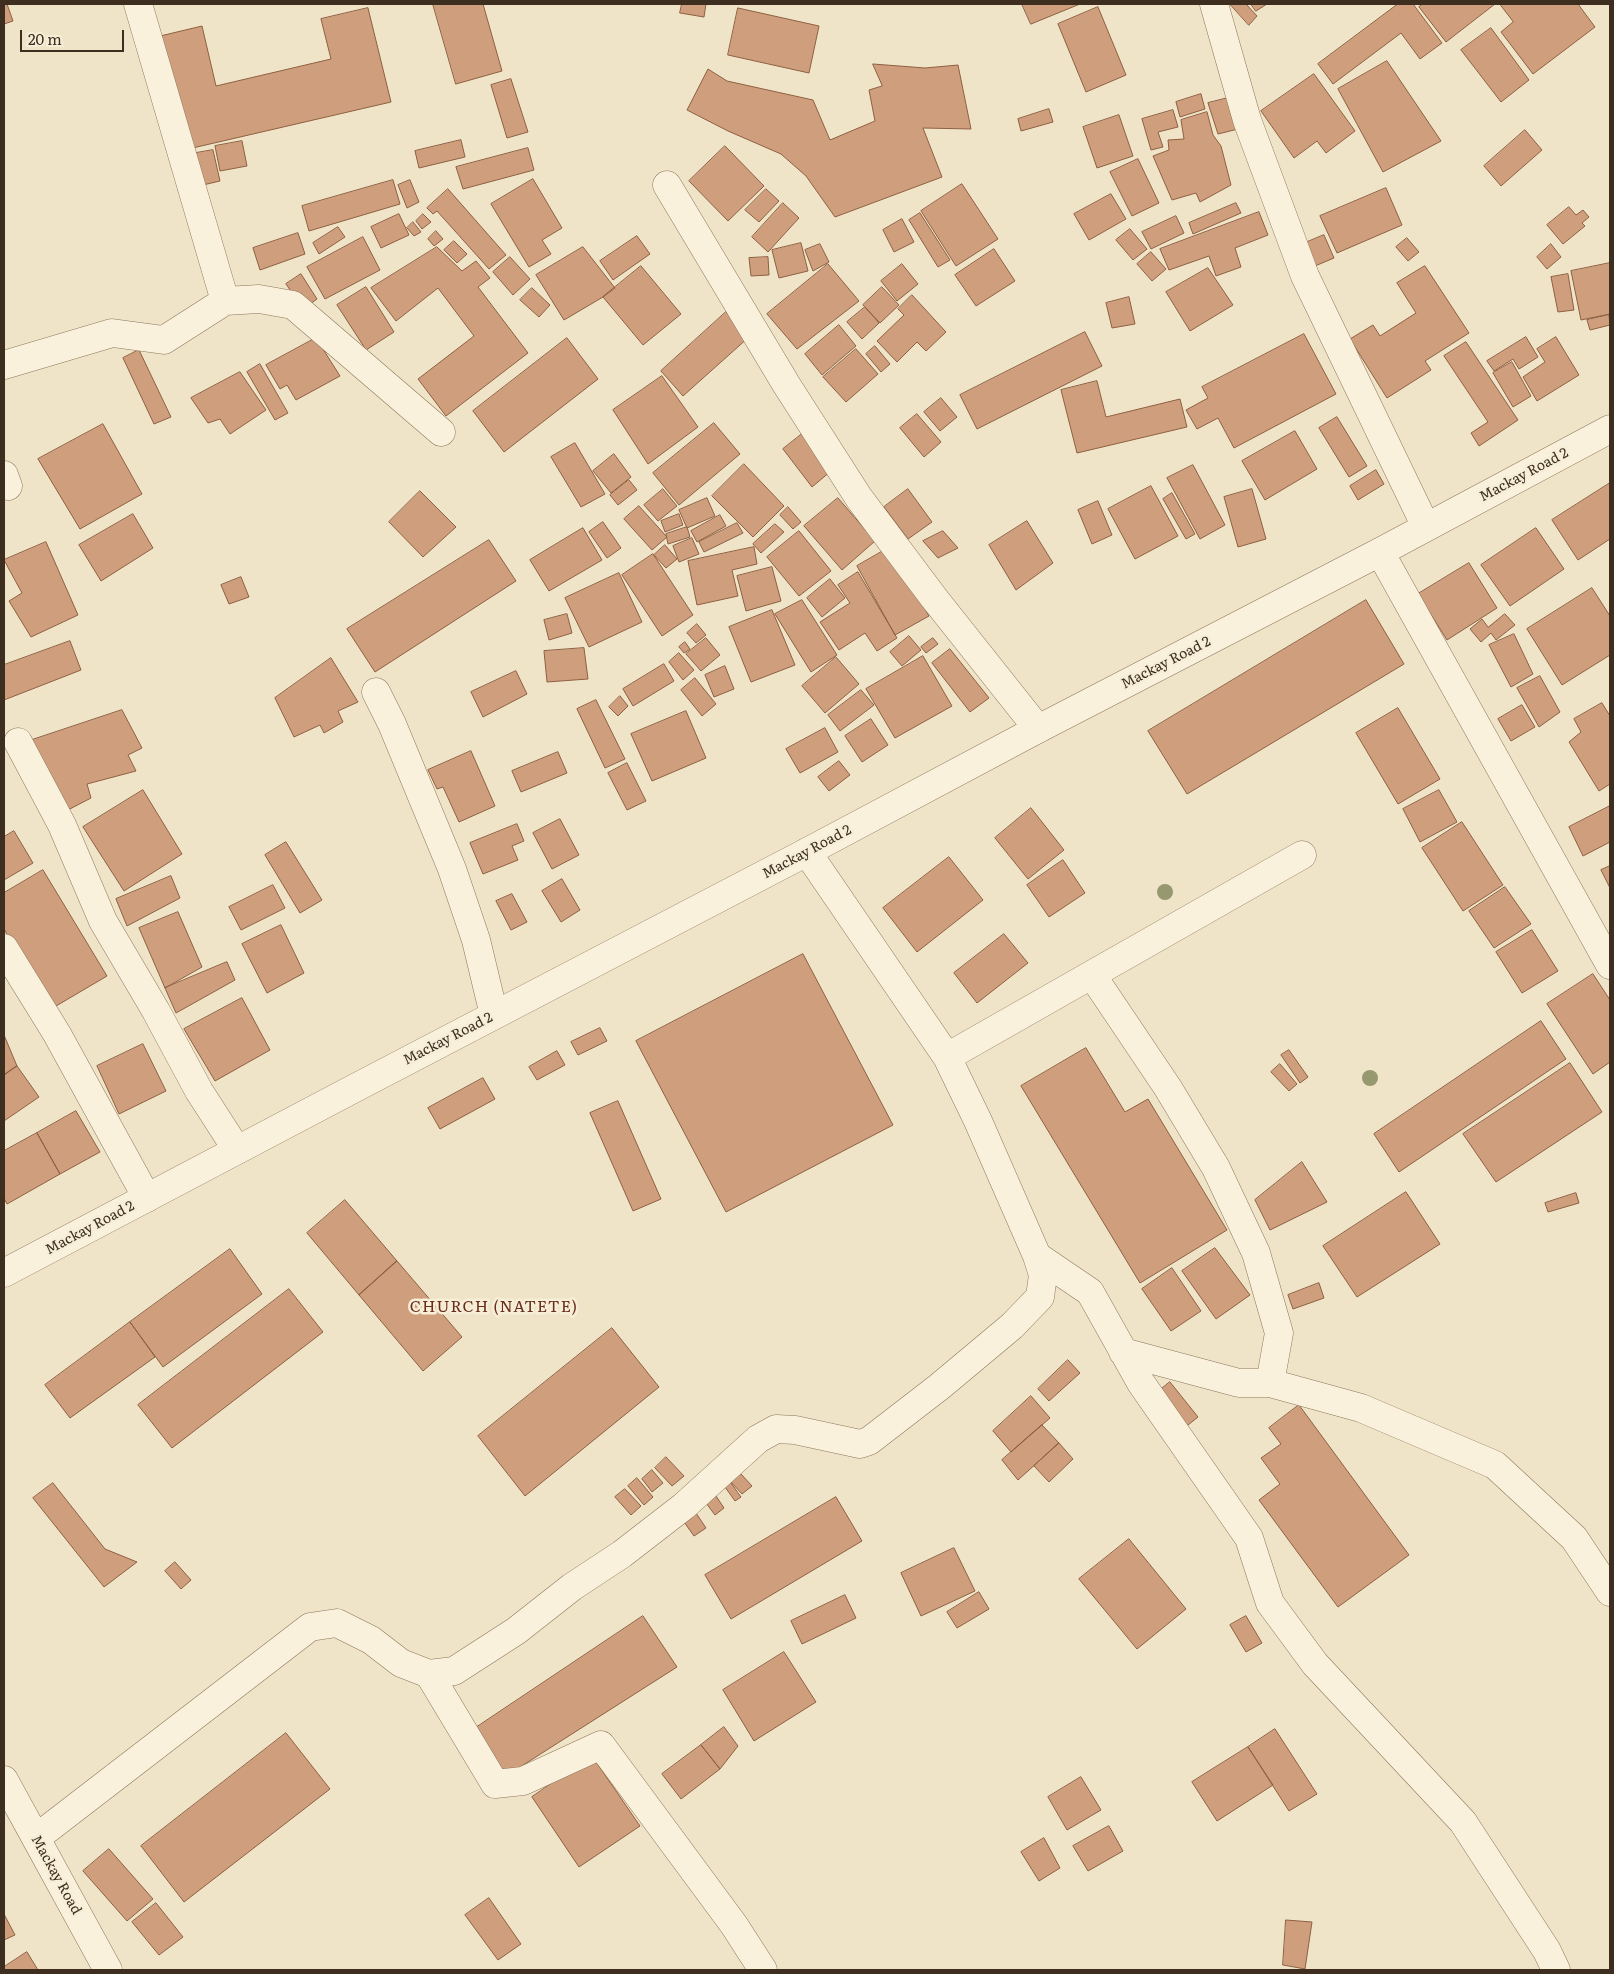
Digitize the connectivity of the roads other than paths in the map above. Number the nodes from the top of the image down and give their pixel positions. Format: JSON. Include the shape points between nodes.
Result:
{"nodes":[{"id":1,"x":138,"y":4,"type":"edge"},
{"id":2,"x":1214,"y":4,"type":"edge"},
{"id":3,"x":667,"y":185,"type":"dead end"},
{"id":4,"x":225,"y":301,"type":"junction"},
{"id":5,"x":4,"y":365,"type":"edge"},
{"id":6,"x":1610,"y":429,"type":"edge"},
{"id":7,"x":441,"y":432,"type":"dead end"},
{"id":8,"x":1426,"y":527,"type":"junction"},
{"id":9,"x":1380,"y":552,"type":"junction"},
{"id":10,"x":376,"y":692,"type":"dead end"},
{"id":11,"x":1038,"y":729,"type":"junction"},
{"id":12,"x":18,"y":742,"type":"dead end"},
{"id":13,"x":807,"y":852,"type":"junction"},
{"id":14,"x":1302,"y":855,"type":"dead end"},
{"id":15,"x":4,"y":948,"type":"edge"},
{"id":16,"x":1610,"y":965,"type":"edge"},
{"id":17,"x":1092,"y":975,"type":"junction"},
{"id":18,"x":494,"y":1016,"type":"junction"},
{"id":19,"x":947,"y":1057,"type":"junction"},
{"id":20,"x":237,"y":1150,"type":"junction"},
{"id":21,"x":147,"y":1198,"type":"junction"},
{"id":22,"x":1037,"y":1256,"type":"junction"},
{"id":23,"x":4,"y":1273,"type":"edge"},
{"id":24,"x":1123,"y":1352,"type":"junction"},
{"id":25,"x":1270,"y":1384,"type":"junction"},
{"id":26,"x":1610,"y":1592,"type":"edge"},
{"id":27,"x":429,"y":1674,"type":"junction"},
{"id":28,"x":6,"y":1789,"type":"edge"},
{"id":29,"x":36,"y":1838,"type":"junction"},
{"id":30,"x":108,"y":1970,"type":"edge"},
{"id":31,"x":763,"y":1970,"type":"edge"},
{"id":32,"x":1556,"y":1970,"type":"edge"}],
"edges":[{"from":1,"to":4,"type":"street"},
{"from":2,"to":8,"type":"street","via":[[1247,120],[1305,276]]},
{"from":3,"to":11,"type":"street","via":[[786,384],[859,498]]},
{"from":4,"to":5,"type":"street","via":[[164,340],[112,333]]},
{"from":4,"to":7,"type":"street","via":[[259,299],[293,305]]},
{"from":6,"to":8,"type":"street","name":"Mackay Road 2"},
{"from":8,"to":9,"type":"street","name":"Mackay Road 2"},
{"from":9,"to":11,"type":"street","name":"Mackay Road 2"},
{"from":9,"to":16,"type":"street"},
{"from":10,"to":18,"type":"street","via":[[452,869],[476,940]]},
{"from":11,"to":13,"type":"street","name":"Mackay Road 2"},
{"from":12,"to":20,"type":"street","via":[[62,825],[103,921],[199,1091]]},
{"from":13,"to":18,"type":"street","name":"Mackay Road 2"},
{"from":13,"to":19,"type":"street"},
{"from":14,"to":17,"type":"street"},
{"from":15,"to":21,"type":"street","via":[[57,1034]]},
{"from":17,"to":19,"type":"street"},
{"from":17,"to":25,"type":"street","via":[[1168,1088],[1216,1168],[1256,1253],[1279,1333]]},
{"from":18,"to":20,"type":"street","name":"Mackay Road 2"},
{"from":19,"to":22,"type":"street"},
{"from":20,"to":21,"type":"street","name":"Mackay Road 2"},
{"from":21,"to":23,"type":"street","name":"Mackay Road 2"},
{"from":22,"to":24,"type":"street","via":[[1090,1292]]},
{"from":22,"to":27,"type":"street","via":[[1043,1275],[1040,1297],[1012,1326],[877,1436],[860,1444],[776,1429],[758,1439],[684,1506],[516,1631],[454,1671]]},
{"from":24,"to":25,"type":"street","via":[[1239,1383]]},
{"from":24,"to":32,"type":"street","via":[[1141,1384],[1249,1538],[1270,1603],[1315,1664],[1463,1822]]},
{"from":25,"to":26,"type":"street","via":[[1361,1408],[1495,1465],[1574,1538]]},
{"from":27,"to":29,"type":"street","via":[[402,1663],[371,1640],[337,1623],[310,1627]]},
{"from":27,"to":31,"type":"street","via":[[495,1784],[522,1781],[601,1745],[734,1925]]},
{"from":28,"to":29,"type":"street","name":"Mackay Road"},
{"from":29,"to":30,"type":"street","name":"Mackay Road"}]}
